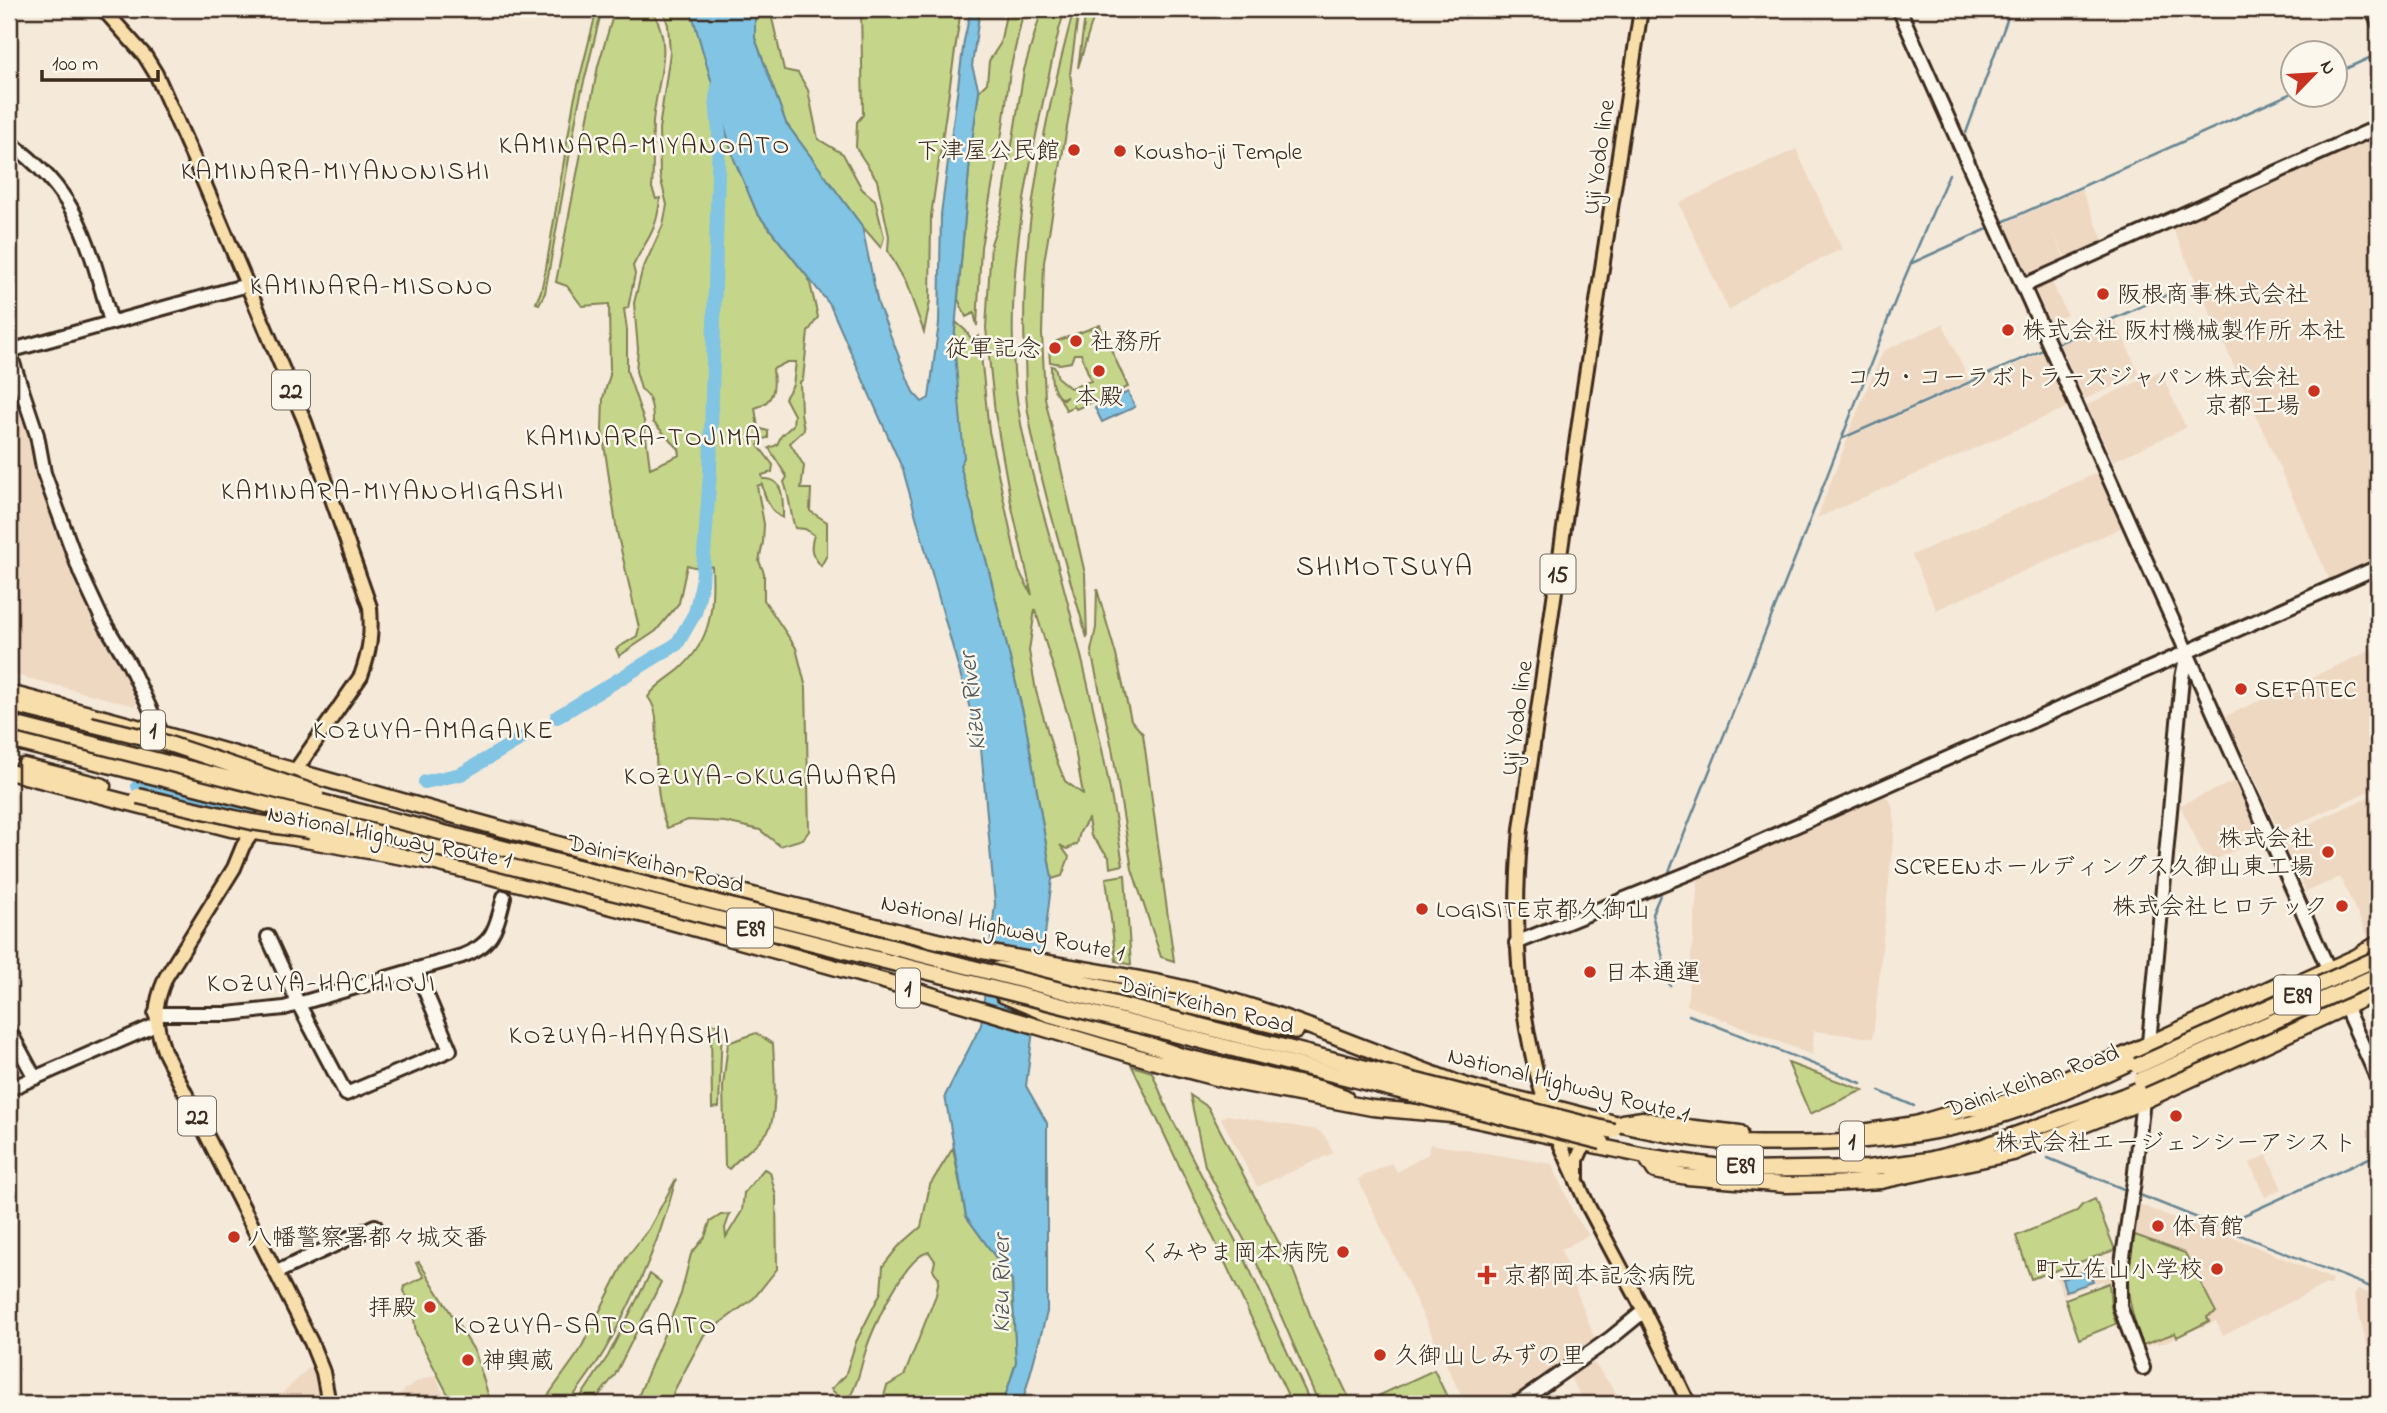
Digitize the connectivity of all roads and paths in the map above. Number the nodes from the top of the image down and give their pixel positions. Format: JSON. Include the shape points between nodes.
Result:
{"nodes":[{"id":1,"x":103,"y":9,"type":"edge"},
{"id":2,"x":1641,"y":9,"type":"edge"},
{"id":3,"x":1899,"y":9,"type":"edge"},
{"id":4,"x":2372,"y":9,"type":"edge"},
{"id":5,"x":2378,"y":22,"type":"edge"},
{"id":6,"x":2378,"y":127,"type":"edge"},
{"id":7,"x":9,"y":142,"type":"edge"},
{"id":8,"x":247,"y":285,"type":"junction"},
{"id":9,"x":2023,"y":286,"type":"junction"},
{"id":10,"x":111,"y":322,"type":"junction"},
{"id":11,"x":2378,"y":567,"type":"edge"},
{"id":12,"x":2187,"y":653,"type":"junction"},
{"id":13,"x":9,"y":693,"type":"edge"},
{"id":14,"x":9,"y":705,"type":"edge"},
{"id":15,"x":9,"y":723,"type":"edge"},
{"id":16,"x":161,"y":732,"type":"junction"},
{"id":17,"x":9,"y":740,"type":"edge"},
{"id":18,"x":9,"y":762,"type":"edge"},
{"id":19,"x":9,"y":772,"type":"edge"},
{"id":20,"x":293,"y":775,"type":"junction"},
{"id":21,"x":255,"y":829,"type":"junction"},
{"id":22,"x":503,"y":848,"type":"junction"},
{"id":23,"x":484,"y":860,"type":"junction"},
{"id":24,"x":503,"y":897,"type":"tunnel mouth"},
{"id":25,"x":268,"y":937,"type":"dead end"},
{"id":26,"x":1516,"y":943,"type":"junction"},
{"id":27,"x":2378,"y":943,"type":"edge"},
{"id":28,"x":2378,"y":957,"type":"edge"},
{"id":29,"x":979,"y":968,"type":"junction"},
{"id":30,"x":416,"y":969,"type":"junction"},
{"id":31,"x":2331,"y":972,"type":"junction"},
{"id":32,"x":2378,"y":975,"type":"edge"},
{"id":33,"x":978,"y":985,"type":"junction"},
{"id":34,"x":2294,"y":985,"type":"junction"},
{"id":35,"x":2378,"y":990,"type":"edge"},
{"id":36,"x":2344,"y":1002,"type":"junction"},
{"id":37,"x":2262,"y":1004,"type":"junction"},
{"id":38,"x":299,"y":1005,"type":"junction"},
{"id":39,"x":155,"y":1019,"type":"junction"},
{"id":40,"x":2276,"y":1027,"type":"junction"},
{"id":41,"x":9,"y":1030,"type":"edge"},
{"id":42,"x":2297,"y":1032,"type":"junction"},
{"id":43,"x":1367,"y":1047,"type":"junction"},
{"id":44,"x":2148,"y":1048,"type":"junction"},
{"id":45,"x":2122,"y":1056,"type":"junction"},
{"id":46,"x":35,"y":1078,"type":"junction"},
{"id":47,"x":2378,"y":1080,"type":"edge"},
{"id":48,"x":9,"y":1089,"type":"edge"},
{"id":49,"x":2067,"y":1092,"type":"junction"},
{"id":50,"x":2143,"y":1094,"type":"junction"},
{"id":51,"x":1546,"y":1106,"type":"junction"},
{"id":52,"x":1372,"y":1108,"type":"junction"},
{"id":53,"x":1981,"y":1109,"type":"junction"},
{"id":54,"x":1614,"y":1124,"type":"junction"},
{"id":55,"x":2042,"y":1126,"type":"junction"},
{"id":56,"x":2064,"y":1133,"type":"junction"},
{"id":57,"x":1557,"y":1138,"type":"junction"},
{"id":58,"x":1890,"y":1139,"type":"junction"},
{"id":59,"x":1584,"y":1143,"type":"junction"},
{"id":60,"x":1645,"y":1156,"type":"junction"},
{"id":61,"x":1577,"y":1181,"type":"junction"},
{"id":62,"x":375,"y":1226,"type":"dead end"},
{"id":63,"x":277,"y":1272,"type":"junction"},
{"id":64,"x":1644,"y":1311,"type":"junction"},
{"id":65,"x":2143,"y":1368,"type":"dead end"},
{"id":66,"x":329,"y":1404,"type":"edge"},
{"id":67,"x":1517,"y":1404,"type":"edge"},
{"id":68,"x":1689,"y":1404,"type":"edge"}],
"edges":[{"from":1,"to":8,"type":"main road","number":"22","via":[[156,74]]},
{"from":2,"to":26,"type":"main road","name":"Uji Yodo line","number":"15","via":[[1521,829]]},
{"from":3,"to":9,"type":"street"},
{"from":4,"to":5,"type":"street"},
{"from":6,"to":9,"type":"street"},
{"from":7,"to":10,"type":"street","via":[[40,167],[73,209]]},
{"from":8,"to":10,"type":"street"},
{"from":8,"to":20,"type":"main road","number":"22","via":[[305,422],[370,607],[370,649],[361,676]]},
{"from":9,"to":12,"type":"street"},
{"from":10,"to":16,"type":"street","via":[[9,351],[37,435],[44,473],[81,574]]},
{"from":11,"to":12,"type":"street"},
{"from":12,"to":26,"type":"street","via":[[1694,871]]},
{"from":12,"to":31,"type":"street"},
{"from":12,"to":44,"type":"street"},
{"from":13,"to":16,"type":"highway","name":"National Highway Route 1","number":"1"},
{"from":14,"to":22,"type":"highway","bridge":true,"via":[[160,741]]},
{"from":15,"to":22,"type":"highway","name":"Daini-Keihan Road","number":"E89","bridge":true},
{"from":16,"to":20,"type":"highway","name":"National Highway Route 1","number":"1"},
{"from":17,"to":23,"type":"highway","name":"Daini-Keihan Road","number":"E89","bridge":true},
{"from":18,"to":23,"type":"highway","bridge":true,"via":[[252,822]]},
{"from":19,"to":21,"type":"highway","name":"National Highway Route 1","number":"1","via":[[231,829]]},
{"from":20,"to":21,"type":"main road","number":"22","bridge":true},
{"from":20,"to":43,"type":"highway","name":"National Highway Route 1","number":"1","via":[[980,950],[1134,977],[1254,1007]]},
{"from":21,"to":39,"type":"main road","number":"22","via":[[166,977]]},
{"from":21,"to":52,"type":"highway","name":"National Highway Route 1","number":"1","via":[[432,862],[664,920],[1152,1062],[1261,1089]]},
{"from":22,"to":29,"type":"highway","name":"Daini-Keihan Road","number":"E89","bridge":true},
{"from":23,"to":33,"type":"highway","name":"Daini-Keihan Road","number":"E89","bridge":true},
{"from":24,"to":30,"type":"street","via":[[495,930],[483,945]]},
{"from":25,"to":38,"type":"street"},
{"from":26,"to":51,"type":"main road","name":"Uji Yodo line","number":"15","via":[[1528,1038]]},
{"from":27,"to":31,"type":"highway"},
{"from":28,"to":29,"type":"highway","name":"Daini-Keihan Road","number":"E89","bridge":true,"via":[[2053,1102],[1969,1129],[1900,1143],[1797,1151],[1696,1146],[1614,1131]]},
{"from":28,"to":31,"type":"highway","name":"National Highway Route 1","number":"1"},
{"from":29,"to":43,"type":"highway","bridge":true,"via":[[1094,984]]},
{"from":30,"to":38,"type":"street"},
{"from":30,"to":38,"type":"street","via":[[450,1050],[346,1094]]},
{"from":31,"to":34,"type":"highway"},
{"from":31,"to":36,"type":"street"},
{"from":31,"to":37,"type":"highway","name":"National Highway Route 1","number":"1"},
{"from":32,"to":33,"type":"highway","name":"Daini-Keihan Road","number":"E89","bridge":true,"via":[[2011,1132],[1880,1161],[1782,1166],[1647,1153]]},
{"from":33,"to":52,"type":"highway","bridge":true,"via":[[1048,1014],[1182,1056],[1323,1088]]},
{"from":34,"to":37,"type":"highway"},
{"from":34,"to":44,"type":"highway","via":[[2283,982]]},
{"from":35,"to":36,"type":"highway"},
{"from":36,"to":40,"type":"highway","name":"National Highway Route 1","number":"1"},
{"from":36,"to":42,"type":"highway"},
{"from":36,"to":47,"type":"street"},
{"from":37,"to":44,"type":"highway","name":"National Highway Route 1","number":"1"},
{"from":38,"to":39,"type":"street"},
{"from":39,"to":46,"type":"street"},
{"from":39,"to":63,"type":"main road","number":"22","via":[[164,1051]]},
{"from":40,"to":42,"type":"highway"},
{"from":40,"to":50,"type":"highway","name":"National Highway Route 1","number":"1"},
{"from":41,"to":46,"type":"street"},
{"from":42,"to":50,"type":"highway"},
{"from":43,"to":51,"type":"highway","name":"National Highway Route 1","number":"1","via":[[1466,1086]]},
{"from":44,"to":45,"type":"highway"},
{"from":44,"to":49,"type":"highway","name":"National Highway Route 1","number":"1"},
{"from":44,"to":50,"type":"street"},
{"from":45,"to":49,"type":"highway"},
{"from":45,"to":53,"type":"highway"},
{"from":46,"to":48,"type":"street"},
{"from":49,"to":58,"type":"highway","name":"National Highway Route 1","number":"1","via":[[1975,1123]]},
{"from":50,"to":55,"type":"highway","name":"National Highway Route 1","number":"1"},
{"from":50,"to":56,"type":"highway"},
{"from":50,"to":65,"type":"street","via":[[2120,1307]]},
{"from":51,"to":54,"type":"highway","name":"National Highway Route 1","number":"1"},
{"from":51,"to":57,"type":"main road","name":"Uji Yodo line","number":"15"},
{"from":52,"to":57,"type":"highway","name":"National Highway Route 1","number":"1","via":[[1452,1115]]},
{"from":53,"to":54,"type":"highway","via":[[1826,1136],[1729,1132],[1643,1119]]},
{"from":53,"to":58,"type":"highway"},
{"from":54,"to":58,"type":"highway","name":"National Highway Route 1","number":"1","via":[[1736,1143]]},
{"from":55,"to":56,"type":"highway"},
{"from":55,"to":60,"type":"highway","name":"National Highway Route 1","number":"1","via":[[1928,1160],[1868,1168],[1741,1170]]},
{"from":56,"to":60,"type":"highway","via":[[2013,1153],[1881,1181],[1830,1185],[1687,1177],[1655,1171]]},
{"from":57,"to":59,"type":"highway","name":"National Highway Route 1","number":"1"},
{"from":57,"to":61,"type":"main road","name":"Uji Yodo line","number":"15"},
{"from":59,"to":60,"type":"highway","name":"National Highway Route 1","number":"1"},
{"from":59,"to":61,"type":"main road","via":[[1577,1160]]},
{"from":61,"to":64,"type":"main road","name":"Uji Yodo line","number":"15"},
{"from":62,"to":63,"type":"street"},
{"from":63,"to":66,"type":"main road","number":"22","via":[[311,1342]]},
{"from":64,"to":67,"type":"street"},
{"from":64,"to":68,"type":"main road","name":"Uji Yodo line","number":"15"}]}
